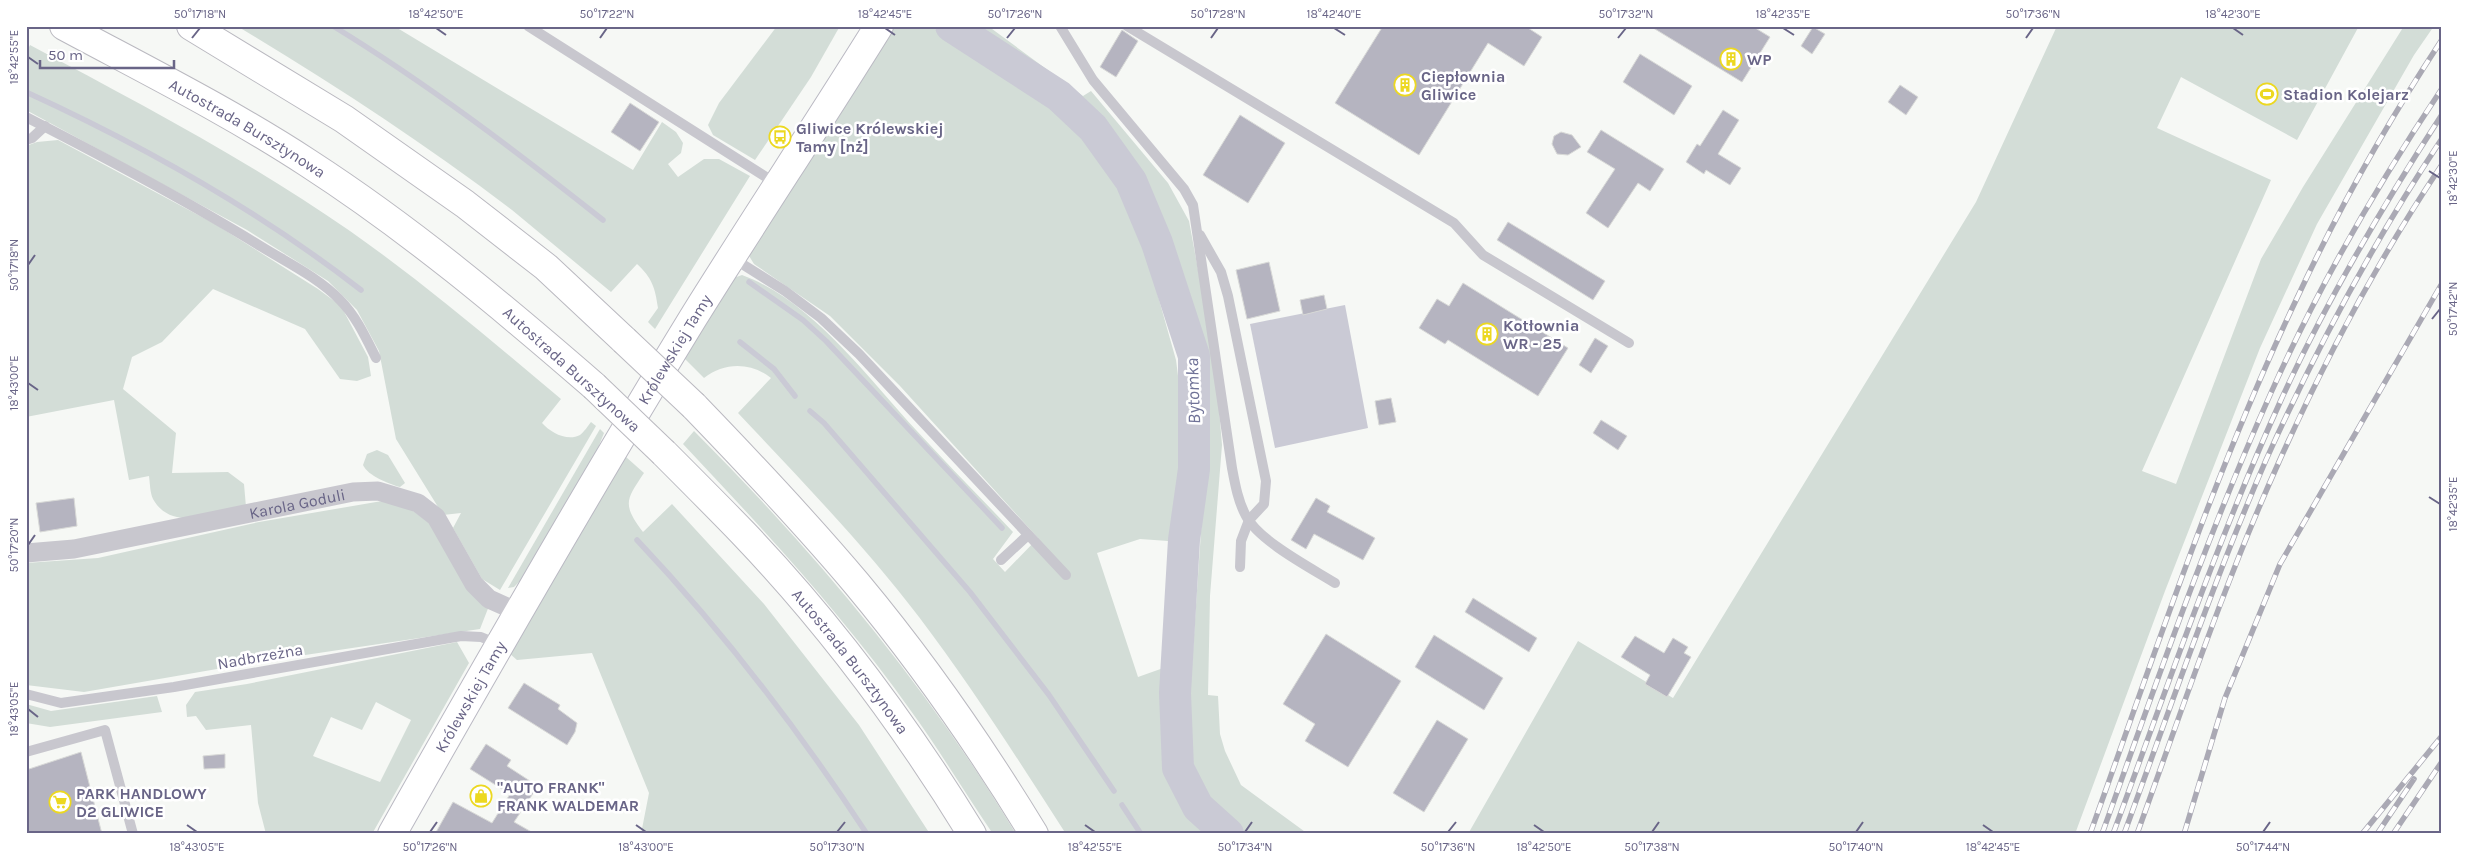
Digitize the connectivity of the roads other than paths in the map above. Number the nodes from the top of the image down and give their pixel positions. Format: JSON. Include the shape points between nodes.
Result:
{"nodes":[{"id":1,"x":64,"y":26,"type":"edge"},
{"id":2,"x":191,"y":26,"type":"edge"},
{"id":3,"x":528,"y":26,"type":"edge"},
{"id":4,"x":1060,"y":26,"type":"edge"},
{"id":5,"x":1127,"y":26,"type":"edge"},
{"id":6,"x":878,"y":28,"type":"edge"},
{"id":7,"x":26,"y":117,"type":"edge"},
{"id":8,"x":45,"y":126,"type":"junction"},
{"id":9,"x":26,"y":140,"type":"edge"},
{"id":10,"x":777,"y":184,"type":"junction"},
{"id":11,"x":1198,"y":232,"type":"junction"},
{"id":12,"x":731,"y":257,"type":"junction"},
{"id":13,"x":1629,"y":343,"type":"dead end"},
{"id":14,"x":376,"y":358,"type":"dead end"},
{"id":15,"x":1249,"y":520,"type":"junction"},
{"id":16,"x":1028,"y":535,"type":"junction"},
{"id":17,"x":26,"y":554,"type":"edge"},
{"id":18,"x":1001,"y":560,"type":"dead end"},
{"id":19,"x":1240,"y":568,"type":"dead end"},
{"id":20,"x":1066,"y":575,"type":"dead end"},
{"id":21,"x":1335,"y":583,"type":"dead end"},
{"id":22,"x":518,"y":612,"type":"junction"},
{"id":23,"x":499,"y":644,"type":"junction"},
{"id":24,"x":26,"y":694,"type":"edge"},
{"id":25,"x":26,"y":752,"type":"edge"},
{"id":26,"x":133,"y":834,"type":"edge"},
{"id":27,"x":392,"y":834,"type":"edge"},
{"id":28,"x":972,"y":834,"type":"edge"},
{"id":29,"x":1034,"y":834,"type":"edge"}],
"edges":[{"from":1,"to":28,"type":"main road","name":"Autostrada Bursztynowa","bridge":true,"via":[[308,163],[428,248],[594,386],[746,535],[823,625],[886,706]]},
{"from":2,"to":29,"type":"main road","bridge":true,"via":[[344,119],[465,204],[546,267],[694,406],[773,488],[858,585],[1000,778]]},
{"from":3,"to":10,"type":"lane"},
{"from":4,"to":11,"type":"lane","via":[[1093,80],[1184,190],[1193,205]]},
{"from":5,"to":13,"type":"lane","via":[[1454,223],[1483,255]]},
{"from":6,"to":10,"type":"main road","name":"Królewskiej Tamy"},
{"from":7,"to":8,"type":"lane"},
{"from":8,"to":9,"type":"lane"},
{"from":8,"to":14,"type":"lane","via":[[215,219],[314,280],[340,300],[358,324]]},
{"from":10,"to":12,"type":"main road","name":"Królewskiej Tamy"},
{"from":11,"to":15,"type":"lane","via":[[1232,468],[1238,495]]},
{"from":11,"to":15,"type":"lane","via":[[1217,263],[1228,296],[1266,481],[1264,504]]},
{"from":12,"to":16,"type":"lane","via":[[821,318],[859,354]]},
{"from":12,"to":22,"type":"main road","name":"Królewskiej Tamy"},
{"from":15,"to":19,"type":"lane","via":[[1241,541]]},
{"from":15,"to":21,"type":"lane","via":[[1280,548]]},
{"from":16,"to":18,"type":"lane"},
{"from":16,"to":20,"type":"lane"},
{"from":17,"to":22,"type":"street","name":"Karola Goduli","via":[[102,544],[353,492],[378,492],[418,503],[436,516],[474,584],[489,599]]},
{"from":22,"to":23,"type":"main road","name":"Królewskiej Tamy"},
{"from":23,"to":24,"type":"lane","name":"Nadbrzeżna","via":[[481,637],[461,636],[174,687],[61,703]]},
{"from":23,"to":27,"type":"main road","name":"Królewskiej Tamy"},
{"from":25,"to":26,"type":"lane","via":[[105,730]]}]}
